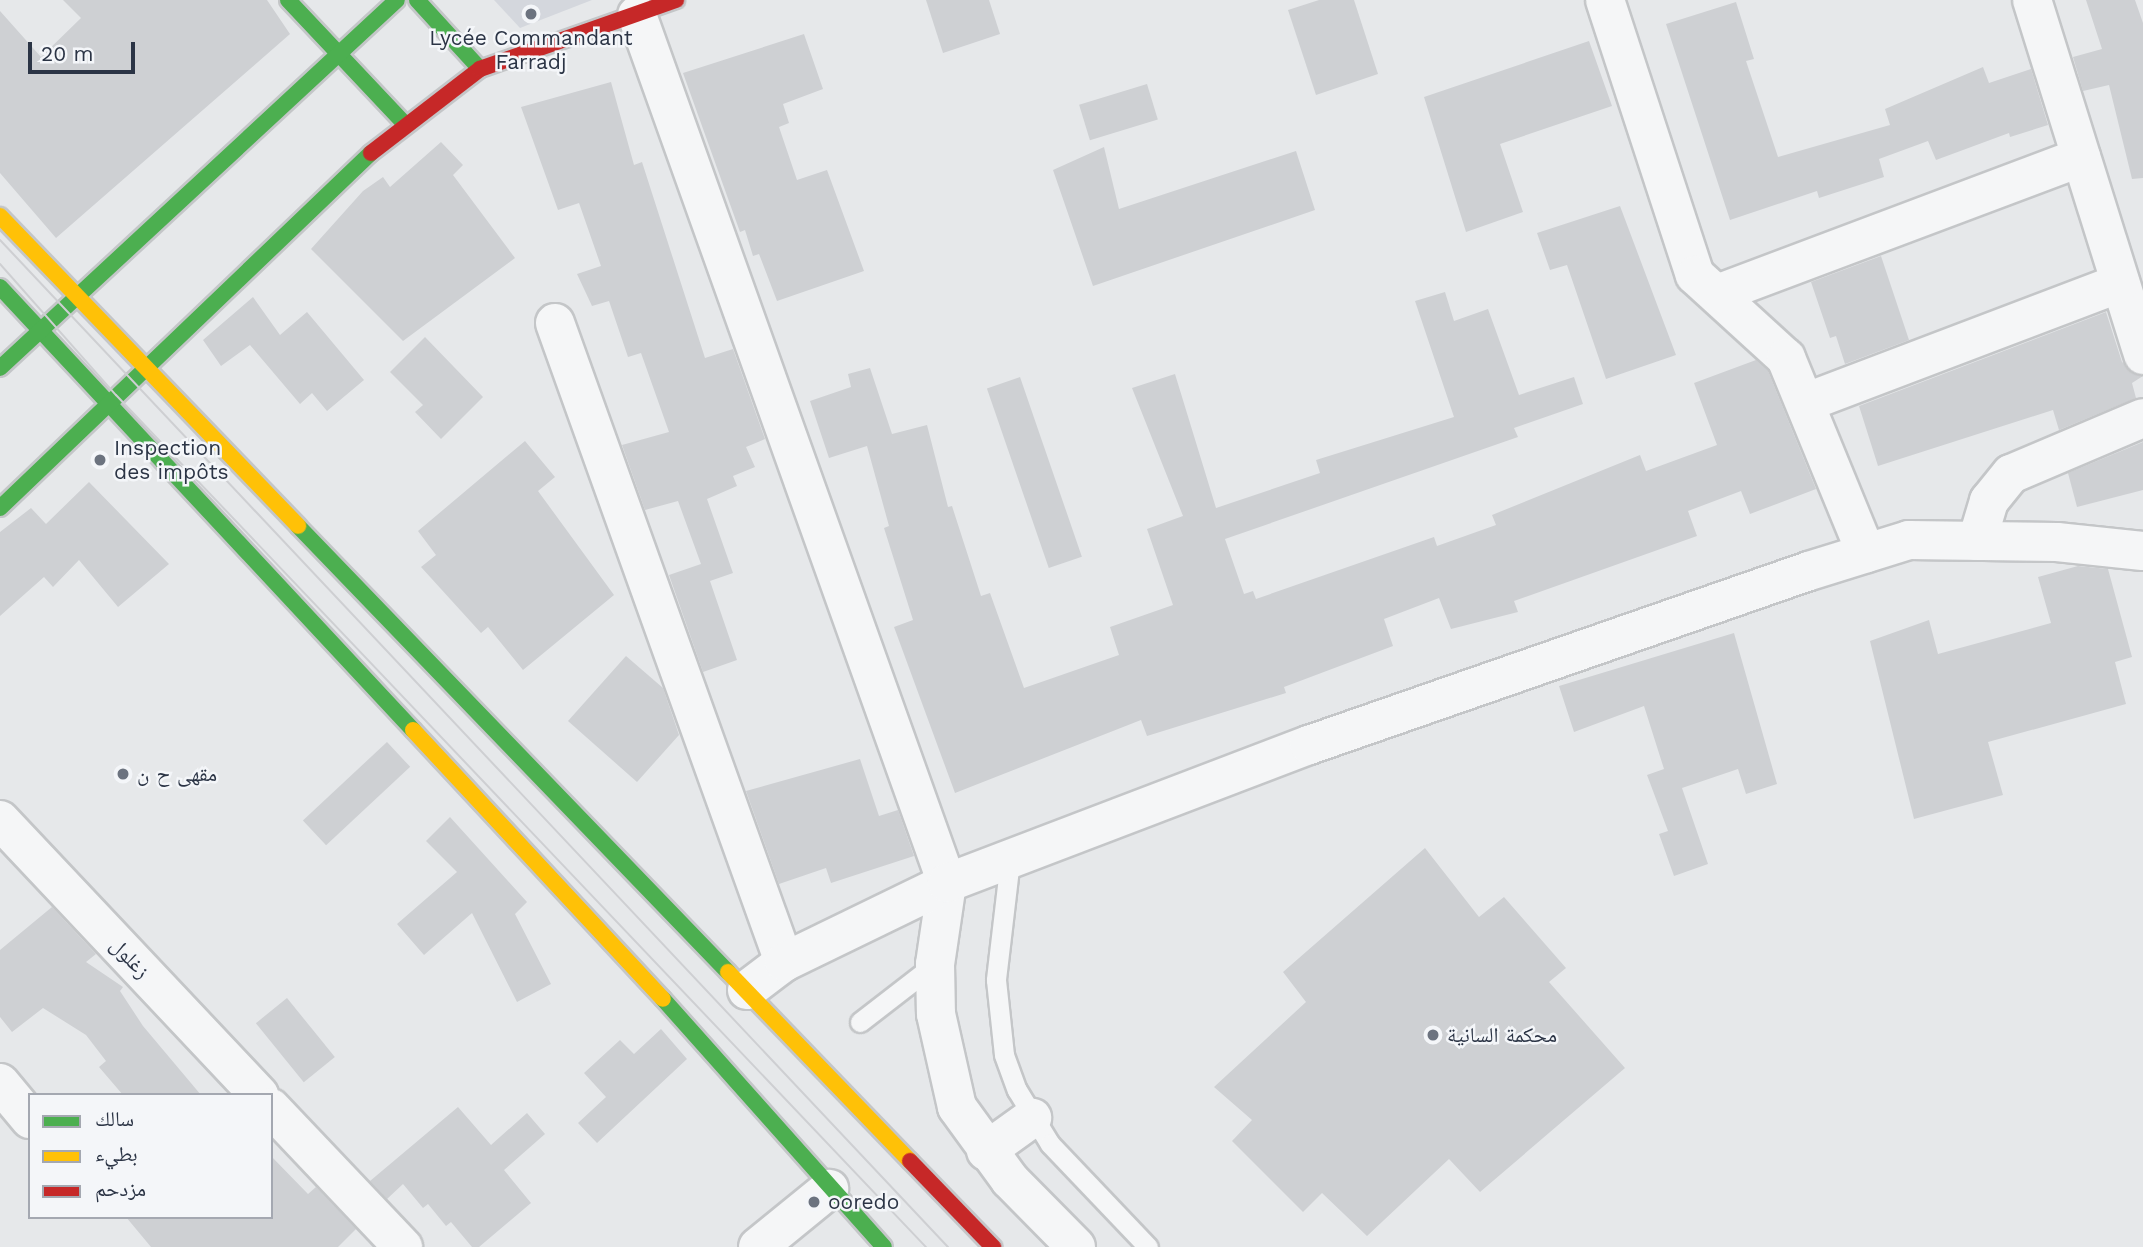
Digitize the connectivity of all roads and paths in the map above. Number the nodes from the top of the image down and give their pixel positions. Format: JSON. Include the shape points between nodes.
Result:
{"nodes":[{"id":1,"x":288,"y":0,"type":"edge"},
{"id":2,"x":397,"y":0,"type":"edge"},
{"id":3,"x":417,"y":0,"type":"edge"},
{"id":4,"x":676,"y":0,"type":"edge"},
{"id":5,"x":1605,"y":0,"type":"edge"},
{"id":6,"x":2032,"y":0,"type":"edge"},
{"id":7,"x":637,"y":15,"type":"junction"},
{"id":8,"x":339,"y":53,"type":"junction"},
{"id":9,"x":480,"y":69,"type":"junction"},
{"id":10,"x":404,"y":123,"type":"junction"},
{"id":11,"x":2081,"y":157,"type":"junction"},
{"id":12,"x":0,"y":216,"type":"edge"},
{"id":13,"x":2120,"y":283,"type":"junction"},
{"id":14,"x":0,"y":286,"type":"edge"},
{"id":15,"x":76,"y":294,"type":"junction"},
{"id":16,"x":1717,"y":294,"type":"junction"},
{"id":17,"x":555,"y":323,"type":"dead end"},
{"id":18,"x":40,"y":329,"type":"junction"},
{"id":19,"x":2143,"y":355,"type":"edge"},
{"id":20,"x":145,"y":364,"type":"junction"},
{"id":21,"x":0,"y":368,"type":"edge"},
{"id":22,"x":1807,"y":402,"type":"junction"},
{"id":23,"x":106,"y":405,"type":"junction"},
{"id":24,"x":2143,"y":418,"type":"edge"},
{"id":25,"x":0,"y":508,"type":"edge"},
{"id":26,"x":1978,"y":541,"type":"junction"},
{"id":27,"x":2143,"y":551,"type":"edge"},
{"id":28,"x":1866,"y":553,"type":"junction"},
{"id":29,"x":0,"y":820,"type":"edge"},
{"id":30,"x":1010,"y":860,"type":"junction"},
{"id":31,"x":947,"y":883,"type":"junction"},
{"id":32,"x":785,"y":962,"type":"junction"},
{"id":33,"x":935,"y":964,"type":"junction"},
{"id":34,"x":747,"y":990,"type":"junction"},
{"id":35,"x":860,"y":1022,"type":"dead end"},
{"id":36,"x":0,"y":1083,"type":"edge"},
{"id":37,"x":257,"y":1093,"type":"edge"},
{"id":38,"x":273,"y":1110,"type":"edge"},
{"id":39,"x":28,"y":1117,"type":"edge"},
{"id":40,"x":1032,"y":1118,"type":"junction"},
{"id":41,"x":986,"y":1151,"type":"junction"},
{"id":42,"x":829,"y":1189,"type":"junction"},
{"id":43,"x":763,"y":1246,"type":"edge"},
{"id":44,"x":403,"y":1247,"type":"edge"},
{"id":45,"x":884,"y":1247,"type":"edge"},
{"id":46,"x":993,"y":1247,"type":"edge"},
{"id":47,"x":1076,"y":1247,"type":"edge"},
{"id":48,"x":1148,"y":1247,"type":"edge"}],
"edges":[{"from":1,"to":8,"type":"main road"},
{"from":2,"to":8,"type":"main road"},
{"from":3,"to":9,"type":"main road"},
{"from":4,"to":7,"type":"main road"},
{"from":5,"to":16,"type":"street","via":[[1695,275]]},
{"from":6,"to":11,"type":"street"},
{"from":7,"to":9,"type":"main road"},
{"from":7,"to":31,"type":"street"},
{"from":8,"to":10,"type":"main road"},
{"from":8,"to":15,"type":"main road"},
{"from":9,"to":10,"type":"main road"},
{"from":10,"to":20,"type":"main road"},
{"from":11,"to":13,"type":"street"},
{"from":11,"to":16,"type":"street"},
{"from":12,"to":15,"type":"main road"},
{"from":13,"to":19,"type":"street"},
{"from":13,"to":22,"type":"street"},
{"from":14,"to":18,"type":"main road"},
{"from":15,"to":18,"type":"main road"},
{"from":15,"to":20,"type":"main road"},
{"from":16,"to":22,"type":"street","via":[[1786,358]]},
{"from":17,"to":32,"type":"street"},
{"from":18,"to":21,"type":"main road"},
{"from":18,"to":23,"type":"main road"},
{"from":20,"to":23,"type":"main road"},
{"from":20,"to":34,"type":"main road"},
{"from":22,"to":28,"type":"street"},
{"from":23,"to":25,"type":"main road"},
{"from":23,"to":42,"type":"main road","via":[[649,983]]},
{"from":24,"to":26,"type":"street","via":[[2011,474],[1989,501]]},
{"from":26,"to":27,"type":"street"},
{"from":26,"to":28,"type":"street","via":[[1909,540]]},
{"from":28,"to":30,"type":"street","via":[[1309,745]]},
{"from":29,"to":37,"type":"street","name":"زغلول"},
{"from":30,"to":31,"type":"street"},
{"from":30,"to":40,"type":"lane","via":[[996,980],[997,1020],[1008,1067]]},
{"from":31,"to":32,"type":"street"},
{"from":31,"to":33,"type":"street"},
{"from":32,"to":34,"type":"street"},
{"from":33,"to":35,"type":"lane"},
{"from":33,"to":41,"type":"street","via":[[943,1063],[957,1107]]},
{"from":34,"to":46,"type":"main road"},
{"from":36,"to":39,"type":"street"},
{"from":38,"to":44,"type":"street"},
{"from":40,"to":41,"type":"street"},
{"from":40,"to":48,"type":"lane"},
{"from":41,"to":47,"type":"street"},
{"from":42,"to":43,"type":"street"},
{"from":42,"to":45,"type":"main road"}]}
